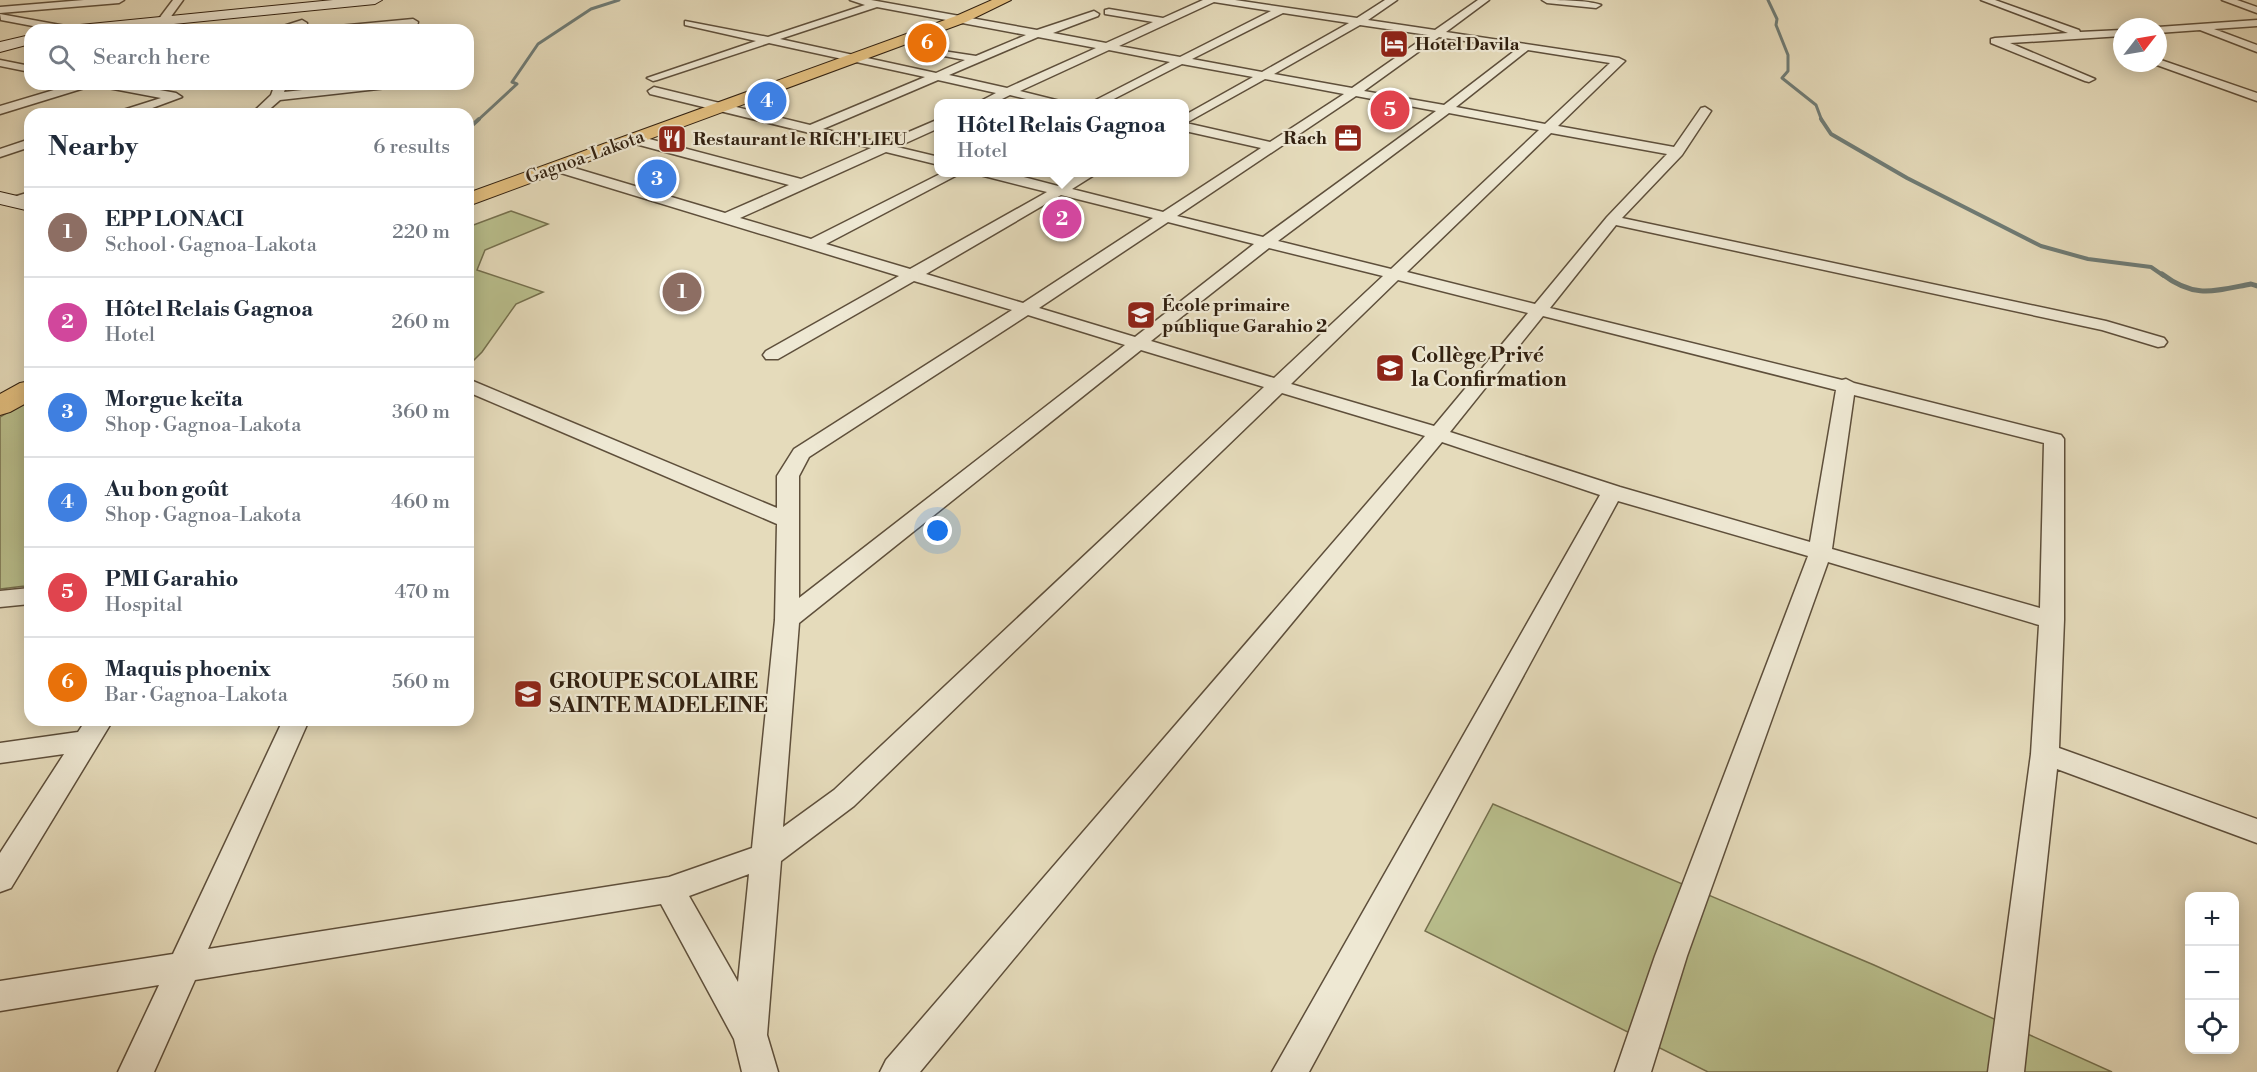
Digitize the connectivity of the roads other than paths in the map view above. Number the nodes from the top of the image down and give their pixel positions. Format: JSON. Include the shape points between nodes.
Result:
{"nodes":[{"id":1,"x":119,"y":0,"type":"edge"},
{"id":2,"x":178,"y":0,"type":"edge"},
{"id":3,"x":375,"y":0,"type":"edge"},
{"id":4,"x":855,"y":0,"type":"edge"},
{"id":5,"x":1211,"y":0,"type":"edge"},
{"id":6,"x":1216,"y":0,"type":"edge"},
{"id":7,"x":1300,"y":0,"type":"edge"},
{"id":8,"x":1392,"y":0,"type":"edge"},
{"id":9,"x":1484,"y":0,"type":"edge"},
{"id":10,"x":1547,"y":0,"type":"edge"},
{"id":11,"x":1986,"y":0,"type":"edge"},
{"id":12,"x":2227,"y":0,"type":"edge"},
{"id":13,"x":997,"y":1,"type":"edge"},
{"id":14,"x":884,"y":2,"type":"edge"},
{"id":15,"x":1596,"y":5,"type":"dead end"},
{"id":16,"x":307,"y":6,"type":"junction"},
{"id":17,"x":2254,"y":8,"type":"edge"},
{"id":18,"x":0,"y":10,"type":"edge"},
{"id":19,"x":1281,"y":10,"type":"junction"},
{"id":20,"x":1109,"y":12,"type":"dead end"},
{"id":21,"x":1094,"y":14,"type":"dead end"},
{"id":22,"x":0,"y":17,"type":"edge"},
{"id":23,"x":961,"y":19,"type":"junction"},
{"id":24,"x":163,"y":20,"type":"junction"},
{"id":25,"x":1163,"y":21,"type":"junction"},
{"id":26,"x":1358,"y":22,"type":"junction"},
{"id":27,"x":689,"y":23,"type":"dead end"},
{"id":28,"x":2257,"y":23,"type":"edge"},
{"id":29,"x":38,"y":24,"type":"edge"},
{"id":30,"x":126,"y":24,"type":"edge"},
{"id":31,"x":302,"y":24,"type":"edge"},
{"id":32,"x":392,"y":24,"type":"edge"},
{"id":33,"x":412,"y":24,"type":"edge"},
{"id":34,"x":2200,"y":27,"type":"junction"},
{"id":35,"x":2167,"y":29,"type":"edge"},
{"id":36,"x":1041,"y":33,"type":"junction"},
{"id":37,"x":1440,"y":33,"type":"junction"},
{"id":38,"x":2113,"y":34,"type":"edge"},
{"id":39,"x":2087,"y":36,"type":"junction"},
{"id":40,"x":770,"y":40,"type":"junction"},
{"id":41,"x":24,"y":41,"type":"edge"},
{"id":42,"x":1110,"y":46,"type":"junction"},
{"id":43,"x":1527,"y":46,"type":"junction"},
{"id":44,"x":2113,"y":46,"type":"dead end"},
{"id":45,"x":0,"y":47,"type":"edge"},
{"id":46,"x":2257,"y":49,"type":"edge"},
{"id":47,"x":927,"y":50,"type":"dead end"},
{"id":48,"x":855,"y":58,"type":"junction"},
{"id":49,"x":977,"y":59,"type":"junction"},
{"id":50,"x":1183,"y":59,"type":"junction"},
{"id":51,"x":0,"y":63,"type":"edge"},
{"id":52,"x":2167,"y":65,"type":"edge"},
{"id":53,"x":24,"y":68,"type":"edge"},
{"id":54,"x":938,"y":75,"type":"junction"},
{"id":55,"x":1265,"y":75,"type":"junction"},
{"id":56,"x":2089,"y":79,"type":"dead end"},
{"id":57,"x":67,"y":90,"type":"edge"},
{"id":58,"x":139,"y":90,"type":"edge"},
{"id":59,"x":279,"y":90,"type":"edge"},
{"id":60,"x":336,"y":90,"type":"edge"},
{"id":61,"x":1009,"y":91,"type":"junction"},
{"id":62,"x":1356,"y":91,"type":"junction"},
{"id":63,"x":276,"y":97,"type":"junction"},
{"id":64,"x":2257,"y":97,"type":"edge"},
{"id":65,"x":992,"y":99,"type":"edge"},
{"id":66,"x":1044,"y":99,"type":"edge"},
{"id":67,"x":1104,"y":99,"type":"edge"},
{"id":68,"x":724,"y":107,"type":"junction"},
{"id":69,"x":142,"y":108,"type":"edge"},
{"id":70,"x":264,"y":108,"type":"edge"},
{"id":71,"x":1448,"y":108,"type":"junction"},
{"id":72,"x":0,"y":110,"type":"edge"},
{"id":73,"x":1705,"y":111,"type":"dead end"},
{"id":74,"x":1189,"y":118,"type":"edge"},
{"id":75,"x":934,"y":125,"type":"edge"},
{"id":76,"x":1189,"y":128,"type":"edge"},
{"id":77,"x":1551,"y":128,"type":"junction"},
{"id":78,"x":812,"y":129,"type":"junction"},
{"id":79,"x":633,"y":139,"type":"junction"},
{"id":80,"x":24,"y":145,"type":"edge"},
{"id":81,"x":1272,"y":146,"type":"junction"},
{"id":82,"x":884,"y":147,"type":"junction"},
{"id":83,"x":1677,"y":152,"type":"junction"},
{"id":84,"x":0,"y":153,"type":"edge"},
{"id":85,"x":934,"y":160,"type":"edge"},
{"id":86,"x":556,"y":167,"type":"junction"},
{"id":87,"x":946,"y":177,"type":"edge"},
{"id":88,"x":1004,"y":177,"type":"edge"},
{"id":89,"x":1083,"y":177,"type":"edge"},
{"id":90,"x":802,"y":184,"type":"junction"},
{"id":91,"x":1059,"y":191,"type":"junction"},
{"id":92,"x":474,"y":198,"type":"edge"},
{"id":93,"x":728,"y":218,"type":"junction"},
{"id":94,"x":1165,"y":218,"type":"junction"},
{"id":95,"x":1612,"y":220,"type":"junction"},
{"id":96,"x":1265,"y":243,"type":"junction"},
{"id":97,"x":813,"y":244,"type":"junction"},
{"id":98,"x":913,"y":274,"type":"junction"},
{"id":99,"x":1395,"y":275,"type":"junction"},
{"id":100,"x":1026,"y":309,"type":"junction"},
{"id":101,"x":1539,"y":311,"type":"junction"},
{"id":102,"x":2158,"y":342,"type":"dead end"},
{"id":103,"x":1138,"y":343,"type":"junction"},
{"id":104,"x":772,"y":355,"type":"dead end"},
{"id":105,"x":1279,"y":386,"type":"junction"},
{"id":106,"x":1846,"y":386,"type":"junction"},
{"id":107,"x":474,"y":388,"type":"edge"},
{"id":108,"x":24,"y":392,"type":"edge"},
{"id":109,"x":0,"y":406,"type":"edge"},
{"id":110,"x":1438,"y":434,"type":"junction"},
{"id":111,"x":1612,"y":492,"type":"junction"},
{"id":112,"x":786,"y":520,"type":"junction"},
{"id":113,"x":1820,"y":554,"type":"junction"},
{"id":114,"x":24,"y":597,"type":"edge"},
{"id":115,"x":0,"y":599,"type":"edge"},
{"id":116,"x":788,"y":620,"type":"junction"},
{"id":117,"x":2052,"y":620,"type":"junction"},
{"id":118,"x":293,"y":726,"type":"edge"},
{"id":119,"x":93,"y":730,"type":"edge"},
{"id":120,"x":0,"y":753,"type":"edge"},
{"id":121,"x":2045,"y":754,"type":"junction"},
{"id":122,"x":2257,"y":831,"type":"edge"},
{"id":123,"x":765,"y":856,"type":"junction"},
{"id":124,"x":0,"y":879,"type":"edge"},
{"id":125,"x":669,"y":890,"type":"junction"},
{"id":126,"x":184,"y":967,"type":"junction"},
{"id":127,"x":0,"y":996,"type":"edge"},
{"id":128,"x":750,"y":1035,"type":"junction"},
{"id":129,"x":136,"y":1072,"type":"edge"},
{"id":130,"x":760,"y":1072,"type":"edge"},
{"id":131,"x":898,"y":1072,"type":"edge"},
{"id":132,"x":1290,"y":1072,"type":"edge"},
{"id":133,"x":1633,"y":1072,"type":"edge"},
{"id":134,"x":2006,"y":1072,"type":"edge"}],
"edges":[{"from":1,"to":18,"type":"street"},
{"from":2,"to":24,"type":"street"},
{"from":3,"to":16,"type":"street"},
{"from":4,"to":14,"type":"street"},
{"from":5,"to":25,"type":"street"},
{"from":6,"to":19,"type":"street"},
{"from":7,"to":19,"type":"street"},
{"from":8,"to":26,"type":"street"},
{"from":9,"to":37,"type":"street"},
{"from":10,"to":15,"type":"street"},
{"from":11,"to":39,"type":"street"},
{"from":12,"to":17,"type":"street"},
{"from":13,"to":23,"type":"main road","name":"Gagnoa-Lakota"},
{"from":14,"to":23,"type":"street"},
{"from":14,"to":40,"type":"street"},
{"from":16,"to":24,"type":"street"},
{"from":16,"to":31,"type":"street"},
{"from":19,"to":26,"type":"street"},
{"from":19,"to":50,"type":"street"},
{"from":20,"to":25,"type":"street"},
{"from":21,"to":36,"type":"street"},
{"from":22,"to":29,"type":"street"},
{"from":23,"to":36,"type":"street"},
{"from":23,"to":48,"type":"main road","name":"Gagnoa-Lakota"},
{"from":24,"to":30,"type":"street"},
{"from":25,"to":42,"type":"street"},
{"from":26,"to":37,"type":"street"},
{"from":26,"to":55,"type":"street"},
{"from":27,"to":40,"type":"street"},
{"from":28,"to":34,"type":"street"},
{"from":32,"to":33,"type":"street"},
{"from":34,"to":35,"type":"street"},
{"from":34,"to":46,"type":"street"},
{"from":36,"to":42,"type":"street"},
{"from":36,"to":49,"type":"street"},
{"from":37,"to":43,"type":"street"},
{"from":37,"to":62,"type":"street"},
{"from":38,"to":39,"type":"street"},
{"from":39,"to":44,"type":"street"},
{"from":39,"to":56,"type":"street","via":[[1995,41]]},
{"from":40,"to":48,"type":"street"},
{"from":40,"to":68,"type":"street","via":[[654,85]]},
{"from":41,"to":45,"type":"street"},
{"from":42,"to":50,"type":"street"},
{"from":42,"to":61,"type":"street"},
{"from":43,"to":71,"type":"street"},
{"from":43,"to":77,"type":"street","via":[[1619,61]]},
{"from":47,"to":49,"type":"street"},
{"from":48,"to":54,"type":"street"},
{"from":48,"to":68,"type":"main road","name":"Gagnoa-Lakota"},
{"from":49,"to":54,"type":"street"},
{"from":50,"to":55,"type":"street"},
{"from":50,"to":67,"type":"street"},
{"from":51,"to":53,"type":"street"},
{"from":52,"to":64,"type":"street"},
{"from":54,"to":61,"type":"street"},
{"from":54,"to":78,"type":"street"},
{"from":55,"to":62,"type":"street"},
{"from":55,"to":74,"type":"street"},
{"from":57,"to":72,"type":"street"},
{"from":58,"to":69,"type":"street","via":[[176,97]]},
{"from":59,"to":63,"type":"street"},
{"from":60,"to":63,"type":"street"},
{"from":61,"to":65,"type":"street"},
{"from":61,"to":66,"type":"street"},
{"from":62,"to":71,"type":"street"},
{"from":62,"to":81,"type":"street"},
{"from":63,"to":70,"type":"street"},
{"from":68,"to":78,"type":"street"},
{"from":68,"to":79,"type":"main road","name":"Gagnoa-Lakota"},
{"from":71,"to":77,"type":"street"},
{"from":71,"to":96,"type":"street"},
{"from":73,"to":83,"type":"street"},
{"from":75,"to":82,"type":"street"},
{"from":76,"to":81,"type":"street"},
{"from":77,"to":83,"type":"street"},
{"from":77,"to":99,"type":"street"},
{"from":78,"to":82,"type":"street"},
{"from":79,"to":86,"type":"main road","name":"Gagnoa-Lakota"},
{"from":79,"to":90,"type":"street"},
{"from":80,"to":84,"type":"street"},
{"from":81,"to":94,"type":"street"},
{"from":82,"to":85,"type":"street"},
{"from":82,"to":90,"type":"street"},
{"from":83,"to":95,"type":"street"},
{"from":86,"to":92,"type":"main road","name":"Gagnoa-Lakota"},
{"from":86,"to":93,"type":"street"},
{"from":87,"to":97,"type":"street"},
{"from":88,"to":91,"type":"street"},
{"from":89,"to":91,"type":"street"},
{"from":90,"to":93,"type":"street"},
{"from":91,"to":94,"type":"street"},
{"from":91,"to":98,"type":"street"},
{"from":93,"to":97,"type":"street"},
{"from":94,"to":96,"type":"street"},
{"from":94,"to":100,"type":"street"},
{"from":95,"to":101,"type":"street"},
{"from":95,"to":102,"type":"street","via":[[2063,316]]},
{"from":96,"to":99,"type":"street"},
{"from":96,"to":103,"type":"street"},
{"from":97,"to":98,"type":"street"},
{"from":98,"to":100,"type":"street"},
{"from":98,"to":104,"type":"street"},
{"from":99,"to":101,"type":"street"},
{"from":99,"to":105,"type":"street"},
{"from":100,"to":103,"type":"street"},
{"from":100,"to":112,"type":"street","via":[[801,453],[788,476]]},
{"from":101,"to":106,"type":"street"},
{"from":101,"to":110,"type":"street"},
{"from":103,"to":105,"type":"street"},
{"from":103,"to":116,"type":"street"},
{"from":105,"to":110,"type":"street"},
{"from":105,"to":123,"type":"street","via":[[844,798]]},
{"from":106,"to":113,"type":"street"},
{"from":106,"to":117,"type":"street","via":[[2054,439]]},
{"from":107,"to":112,"type":"street"},
{"from":108,"to":109,"type":"main road"},
{"from":110,"to":111,"type":"street"},
{"from":110,"to":131,"type":"street"},
{"from":111,"to":113,"type":"street"},
{"from":111,"to":132,"type":"street"},
{"from":112,"to":116,"type":"street"},
{"from":113,"to":117,"type":"street"},
{"from":113,"to":133,"type":"street","via":[[1671,956]]},
{"from":114,"to":115,"type":"street"},
{"from":116,"to":123,"type":"street"},
{"from":117,"to":121,"type":"street"},
{"from":118,"to":126,"type":"street"},
{"from":119,"to":120,"type":"street"},
{"from":119,"to":124,"type":"street"},
{"from":121,"to":122,"type":"street"},
{"from":121,"to":134,"type":"street"},
{"from":123,"to":125,"type":"street"},
{"from":123,"to":128,"type":"street"},
{"from":125,"to":126,"type":"street"},
{"from":125,"to":128,"type":"street"},
{"from":126,"to":127,"type":"street"},
{"from":126,"to":129,"type":"street"},
{"from":128,"to":130,"type":"street"}]}
